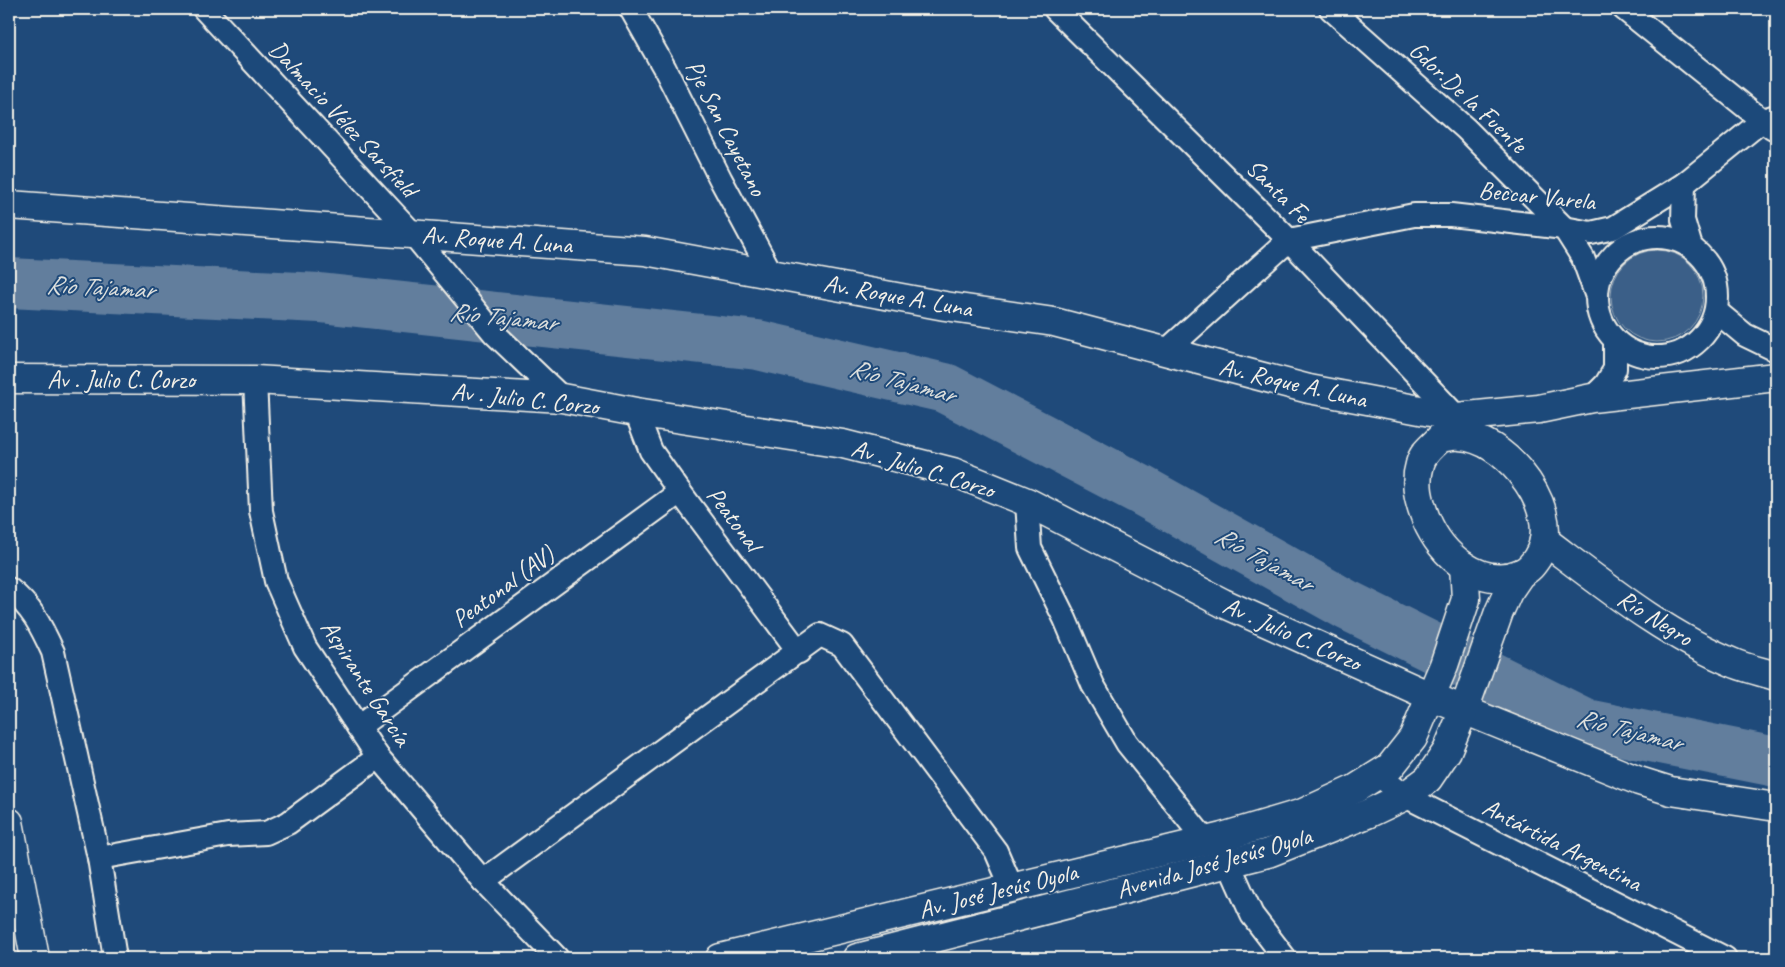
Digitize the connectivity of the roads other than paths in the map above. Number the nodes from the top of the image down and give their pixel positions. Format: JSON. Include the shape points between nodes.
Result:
{"nodes":[{"id":1,"x":204,"y":9,"type":"edge"},
{"id":2,"x":630,"y":9,"type":"edge"},
{"id":3,"x":1055,"y":9,"type":"edge"},
{"id":4,"x":1331,"y":9,"type":"edge"},
{"id":5,"x":1624,"y":9,"type":"edge"},
{"id":6,"x":1772,"y":122,"type":"edge"},
{"id":7,"x":1684,"y":184,"type":"junction"},
{"id":8,"x":9,"y":205,"type":"edge"},
{"id":9,"x":1564,"y":228,"type":"junction"},
{"id":10,"x":413,"y":234,"type":"junction"},
{"id":11,"x":1289,"y":240,"type":"junction"},
{"id":12,"x":1691,"y":247,"type":"junction"},
{"id":13,"x":771,"y":273,"type":"junction"},
{"id":14,"x":1596,"y":294,"type":"junction"},
{"id":15,"x":1716,"y":311,"type":"junction"},
{"id":16,"x":1615,"y":341,"type":"junction"},
{"id":17,"x":1776,"y":350,"type":"edge"},
{"id":18,"x":1165,"y":352,"type":"junction"},
{"id":19,"x":1776,"y":377,"type":"edge"},
{"id":20,"x":9,"y":379,"type":"edge"},
{"id":21,"x":255,"y":380,"type":"junction"},
{"id":22,"x":562,"y":398,"type":"junction"},
{"id":23,"x":1592,"y":398,"type":"junction"},
{"id":24,"x":636,"y":412,"type":"junction"},
{"id":25,"x":1449,"y":428,"type":"junction"},
{"id":26,"x":680,"y":492,"type":"junction"},
{"id":27,"x":1027,"y":502,"type":"junction"},
{"id":28,"x":1544,"y":540,"type":"junction"},
{"id":29,"x":1464,"y":566,"type":"junction"},
{"id":30,"x":1521,"y":573,"type":"junction"},
{"id":31,"x":9,"y":589,"type":"edge"},
{"id":32,"x":799,"y":652,"type":"junction"},
{"id":33,"x":1776,"y":676,"type":"edge"},
{"id":34,"x":1432,"y":697,"type":"junction"},
{"id":35,"x":1464,"y":710,"type":"junction"},
{"id":36,"x":358,"y":726,"type":"junction"},
{"id":37,"x":378,"y":757,"type":"junction"},
{"id":38,"x":1378,"y":775,"type":"junction"},
{"id":39,"x":1405,"y":796,"type":"junction"},
{"id":40,"x":1776,"y":807,"type":"edge"},
{"id":41,"x":9,"y":822,"type":"edge"},
{"id":42,"x":1205,"y":840,"type":"junction"},
{"id":43,"x":99,"y":858,"type":"junction"},
{"id":44,"x":1230,"y":864,"type":"junction"},
{"id":45,"x":483,"y":881,"type":"junction"},
{"id":46,"x":1012,"y":888,"type":"junction"},
{"id":47,"x":35,"y":958,"type":"edge"},
{"id":48,"x":115,"y":958,"type":"edge"},
{"id":49,"x":557,"y":958,"type":"edge"},
{"id":50,"x":720,"y":958,"type":"edge"},
{"id":51,"x":857,"y":958,"type":"edge"},
{"id":52,"x":1285,"y":958,"type":"edge"},
{"id":53,"x":1725,"y":958,"type":"edge"}],
"edges":[{"from":1,"to":10,"type":"street","name":"Dalmacio Vélez Sarsfield"},
{"from":2,"to":13,"type":"street","name":"Pje San Cayetano","via":[[665,68]]},
{"from":3,"to":11,"type":"street","name":"Santa Fe"},
{"from":4,"to":9,"type":"street","name":"Gdor.De la Fuente","via":[[1466,129]]},
{"from":5,"to":6,"type":"street"},
{"from":6,"to":7,"type":"street","name":"Beccar Varela"},
{"from":7,"to":9,"type":"street","name":"Beccar Varela","via":[[1613,228],[1591,233]]},
{"from":7,"to":12,"type":"street","via":[[1683,220]]},
{"from":8,"to":10,"type":"street","name":"Av. Roque A. Luna"},
{"from":9,"to":11,"type":"street","name":"Beccar Varela","via":[[1451,215],[1414,215]]},
{"from":9,"to":14,"type":"street","name":"Gdor.De la Fuente","via":[[1583,258]]},
{"from":10,"to":13,"type":"street","name":"Av. Roque A. Luna","via":[[645,251]]},
{"from":10,"to":22,"type":"street","name":"Dalmacio Vélez Sarsfield","via":[[494,333]]},
{"from":11,"to":18,"type":"street"},
{"from":11,"to":25,"type":"street","name":"Santa Fe"},
{"from":12,"to":14,"type":"street","via":[[1674,239],[1656,237],[1625,246],[1604,266]]},
{"from":12,"to":15,"type":"street","via":[[1704,259],[1713,275]]},
{"from":13,"to":18,"type":"street","name":"Av. Roque A. Luna","via":[[945,306],[1054,322]]},
{"from":14,"to":16,"type":"street","via":[[1604,327]]},
{"from":15,"to":16,"type":"street","via":[[1698,342],[1674,355],[1647,357],[1630,352]]},
{"from":15,"to":17,"type":"street","via":[[1745,335]]},
{"from":16,"to":23,"type":"street","via":[[1615,369]]},
{"from":18,"to":25,"type":"street","name":"Av. Roque A. Luna"},
{"from":19,"to":23,"type":"street","name":"Av. Roque A. Luna"},
{"from":20,"to":21,"type":"street","name":"Av . Julio C. Corzo"},
{"from":21,"to":22,"type":"street","name":"Av . Julio C. Corzo"},
{"from":21,"to":36,"type":"street","name":"Aspirante García","via":[[261,511],[276,580],[305,647]]},
{"from":22,"to":24,"type":"street","name":"Av . Julio C. Corzo"},
{"from":23,"to":25,"type":"street","name":"Av. Roque A. Luna"},
{"from":24,"to":26,"type":"street","name":"Peatonal","via":[[651,451]]},
{"from":24,"to":27,"type":"street","name":"Av . Julio C. Corzo","via":[[843,444],[953,472]]},
{"from":25,"to":28,"type":"street","via":[[1495,448],[1531,485],[1542,508]]},
{"from":25,"to":29,"type":"street","via":[[1427,450],[1420,463],[1418,500],[1431,531],[1448,554]]},
{"from":26,"to":32,"type":"street","name":"Peatonal"},
{"from":26,"to":36,"type":"street","name":"Peatonal (AV)"},
{"from":27,"to":34,"type":"street","name":"Av . Julio C. Corzo","via":[[1223,603]]},
{"from":27,"to":42,"type":"street","via":[[1030,548],[1093,685],[1127,743]]},
{"from":28,"to":30,"type":"street","via":[[1532,566]]},
{"from":28,"to":33,"type":"street","name":"Río Negro","via":[[1634,608],[1694,644],[1737,665]]},
{"from":29,"to":30,"type":"street","via":[[1485,576]]},
{"from":29,"to":34,"type":"street","via":[[1466,599]]},
{"from":30,"to":35,"type":"street","name":"Avenida José Jesús Oyola","via":[[1505,598]]},
{"from":31,"to":43,"type":"street","via":[[39,620],[53,652]]},
{"from":32,"to":45,"type":"street"},
{"from":32,"to":46,"type":"street","via":[[820,635],[842,645],[996,851]]},
{"from":34,"to":35,"type":"street","name":"Av . Julio C. Corzo"},
{"from":34,"to":38,"type":"street","name":"Av. José Jesús Oyola","via":[[1413,738],[1390,767]]},
{"from":35,"to":39,"type":"street","name":"Avenida José Jesús Oyola","via":[[1447,751],[1428,779]]},
{"from":35,"to":40,"type":"street","name":"Av . Julio C. Corzo","via":[[1630,778],[1671,791]]},
{"from":36,"to":37,"type":"street","name":"Aspirante García"},
{"from":37,"to":43,"type":"street","via":[[288,823],[266,833],[228,835]]},
{"from":37,"to":45,"type":"street","name":"Aspirante García"},
{"from":38,"to":39,"type":"street","name":"Antártida Argentina"},
{"from":38,"to":42,"type":"street","name":"Av. José Jesús Oyola","via":[[1304,813]]},
{"from":39,"to":44,"type":"street","name":"Avenida José Jesús Oyola","via":[[1268,853]]},
{"from":39,"to":53,"type":"street","name":"Antártida Argentina"},
{"from":41,"to":47,"type":"street"},
{"from":42,"to":46,"type":"street","name":"Av. José Jesús Oyola"},
{"from":43,"to":48,"type":"street"},
{"from":44,"to":51,"type":"street","name":"Avenida José Jesús Oyola"},
{"from":44,"to":52,"type":"street","via":[[1252,915]]},
{"from":45,"to":49,"type":"street","name":"Aspirante García"},
{"from":46,"to":50,"type":"street","name":"Av. José Jesús Oyola"}]}
